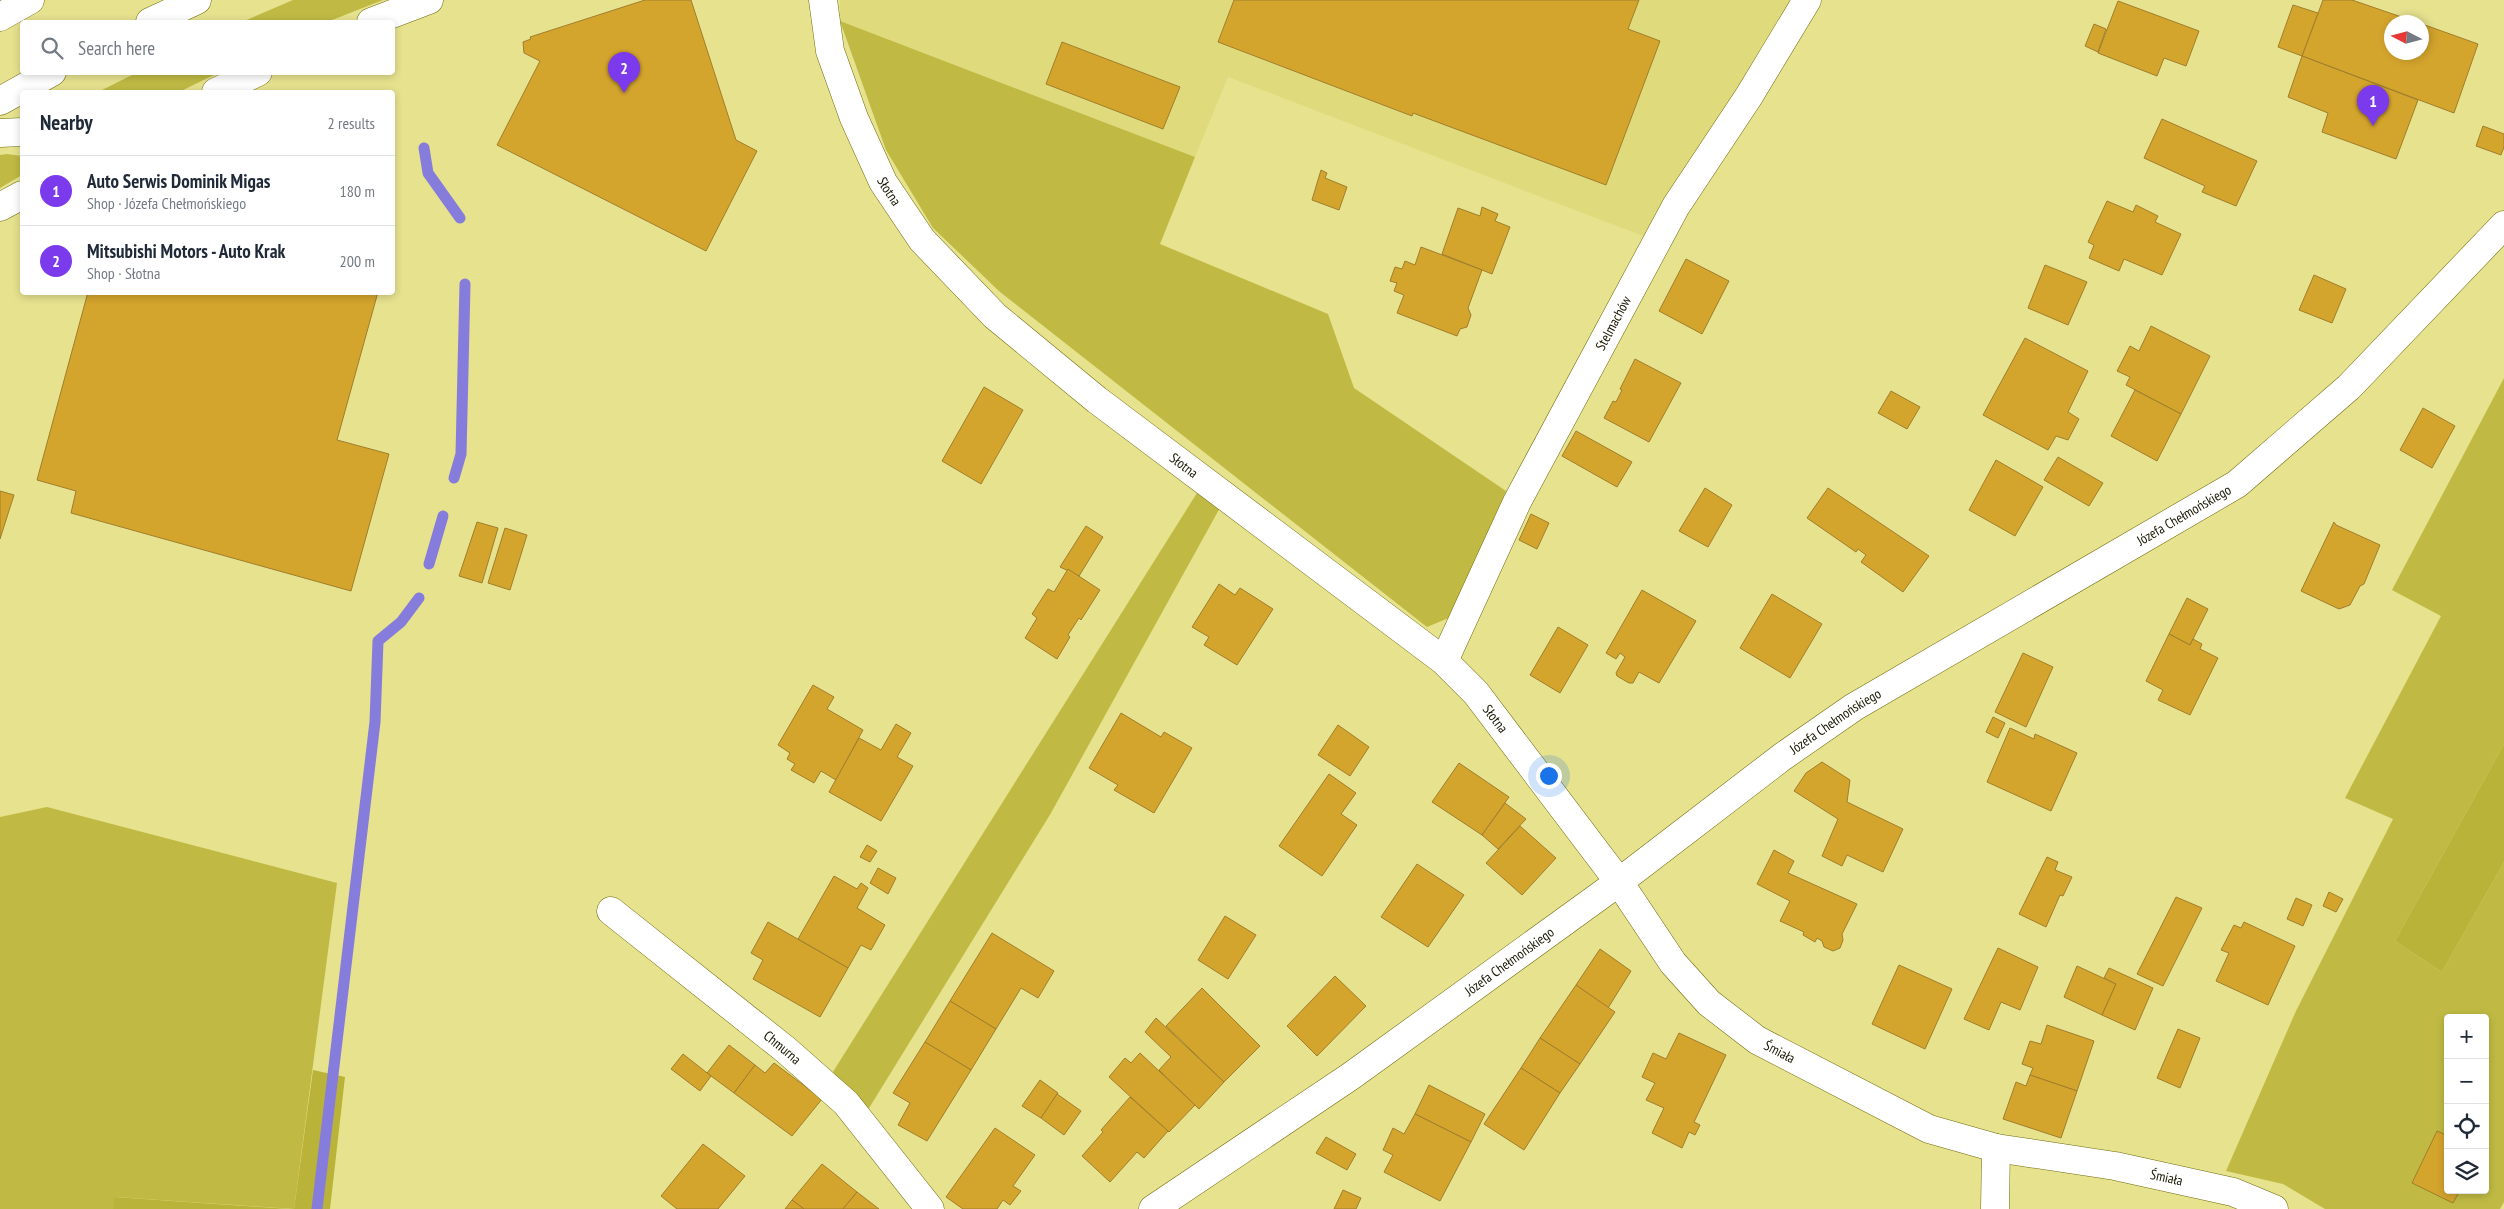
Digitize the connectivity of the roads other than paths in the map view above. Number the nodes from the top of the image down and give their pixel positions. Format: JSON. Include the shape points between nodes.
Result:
{"nodes":[{"id":1,"x":30,"y":0,"type":"edge"},
{"id":2,"x":197,"y":0,"type":"edge"},
{"id":3,"x":428,"y":0,"type":"edge"},
{"id":4,"x":823,"y":0,"type":"edge"},
{"id":5,"x":1808,"y":0,"type":"edge"},
{"id":6,"x":0,"y":16,"type":"edge"},
{"id":7,"x":154,"y":20,"type":"edge"},
{"id":8,"x":376,"y":20,"type":"edge"},
{"id":9,"x":47,"y":75,"type":"edge"},
{"id":10,"x":252,"y":75,"type":"edge"},
{"id":11,"x":220,"y":90,"type":"edge"},
{"id":12,"x":0,"y":101,"type":"edge"},
{"id":13,"x":20,"y":132,"type":"edge"},
{"id":14,"x":0,"y":133,"type":"edge"},
{"id":15,"x":20,"y":195,"type":"edge"},
{"id":16,"x":0,"y":207,"type":"edge"},
{"id":17,"x":2504,"y":225,"type":"edge"},
{"id":18,"x":1444,"y":661,"type":"junction"},
{"id":19,"x":1619,"y":882,"type":"junction"},
{"id":20,"x":611,"y":911,"type":"dead end"},
{"id":21,"x":1996,"y":1148,"type":"junction"},
{"id":22,"x":930,"y":1209,"type":"edge"},
{"id":23,"x":1153,"y":1209,"type":"edge"},
{"id":24,"x":1995,"y":1209,"type":"edge"},
{"id":25,"x":2274,"y":1209,"type":"edge"}],
"edges":[{"from":1,"to":6,"type":"street"},
{"from":2,"to":7,"type":"street"},
{"from":3,"to":8,"type":"street"},
{"from":4,"to":18,"type":"street","name":"Słotna","via":[[830,51],[854,118],[883,182],[922,240],[995,316],[1097,400]]},
{"from":5,"to":18,"type":"street","name":"Stelmachów","via":[[1676,206],[1517,502]]},
{"from":9,"to":12,"type":"street"},
{"from":10,"to":11,"type":"street"},
{"from":13,"to":14,"type":"street"},
{"from":15,"to":16,"type":"street"},
{"from":17,"to":19,"type":"street","name":"Józefa Chełmońskiego","via":[[2348,387],[2237,484],[1854,707],[1712,809]]},
{"from":18,"to":19,"type":"street","name":"Słotna","via":[[1476,692]]},
{"from":19,"to":21,"type":"street","name":"Śmiała","via":[[1672,963],[1709,1003],[1757,1040],[1928,1129]]},
{"from":19,"to":23,"type":"street","name":"Józefa Chełmońskiego","via":[[1351,1076]]},
{"from":20,"to":22,"type":"street","name":"Chmurna","via":[[786,1050],[846,1103]]},
{"from":21,"to":24,"type":"street"},
{"from":21,"to":25,"type":"street","name":"Śmiała","via":[[2124,1168],[2233,1192]]}]}
